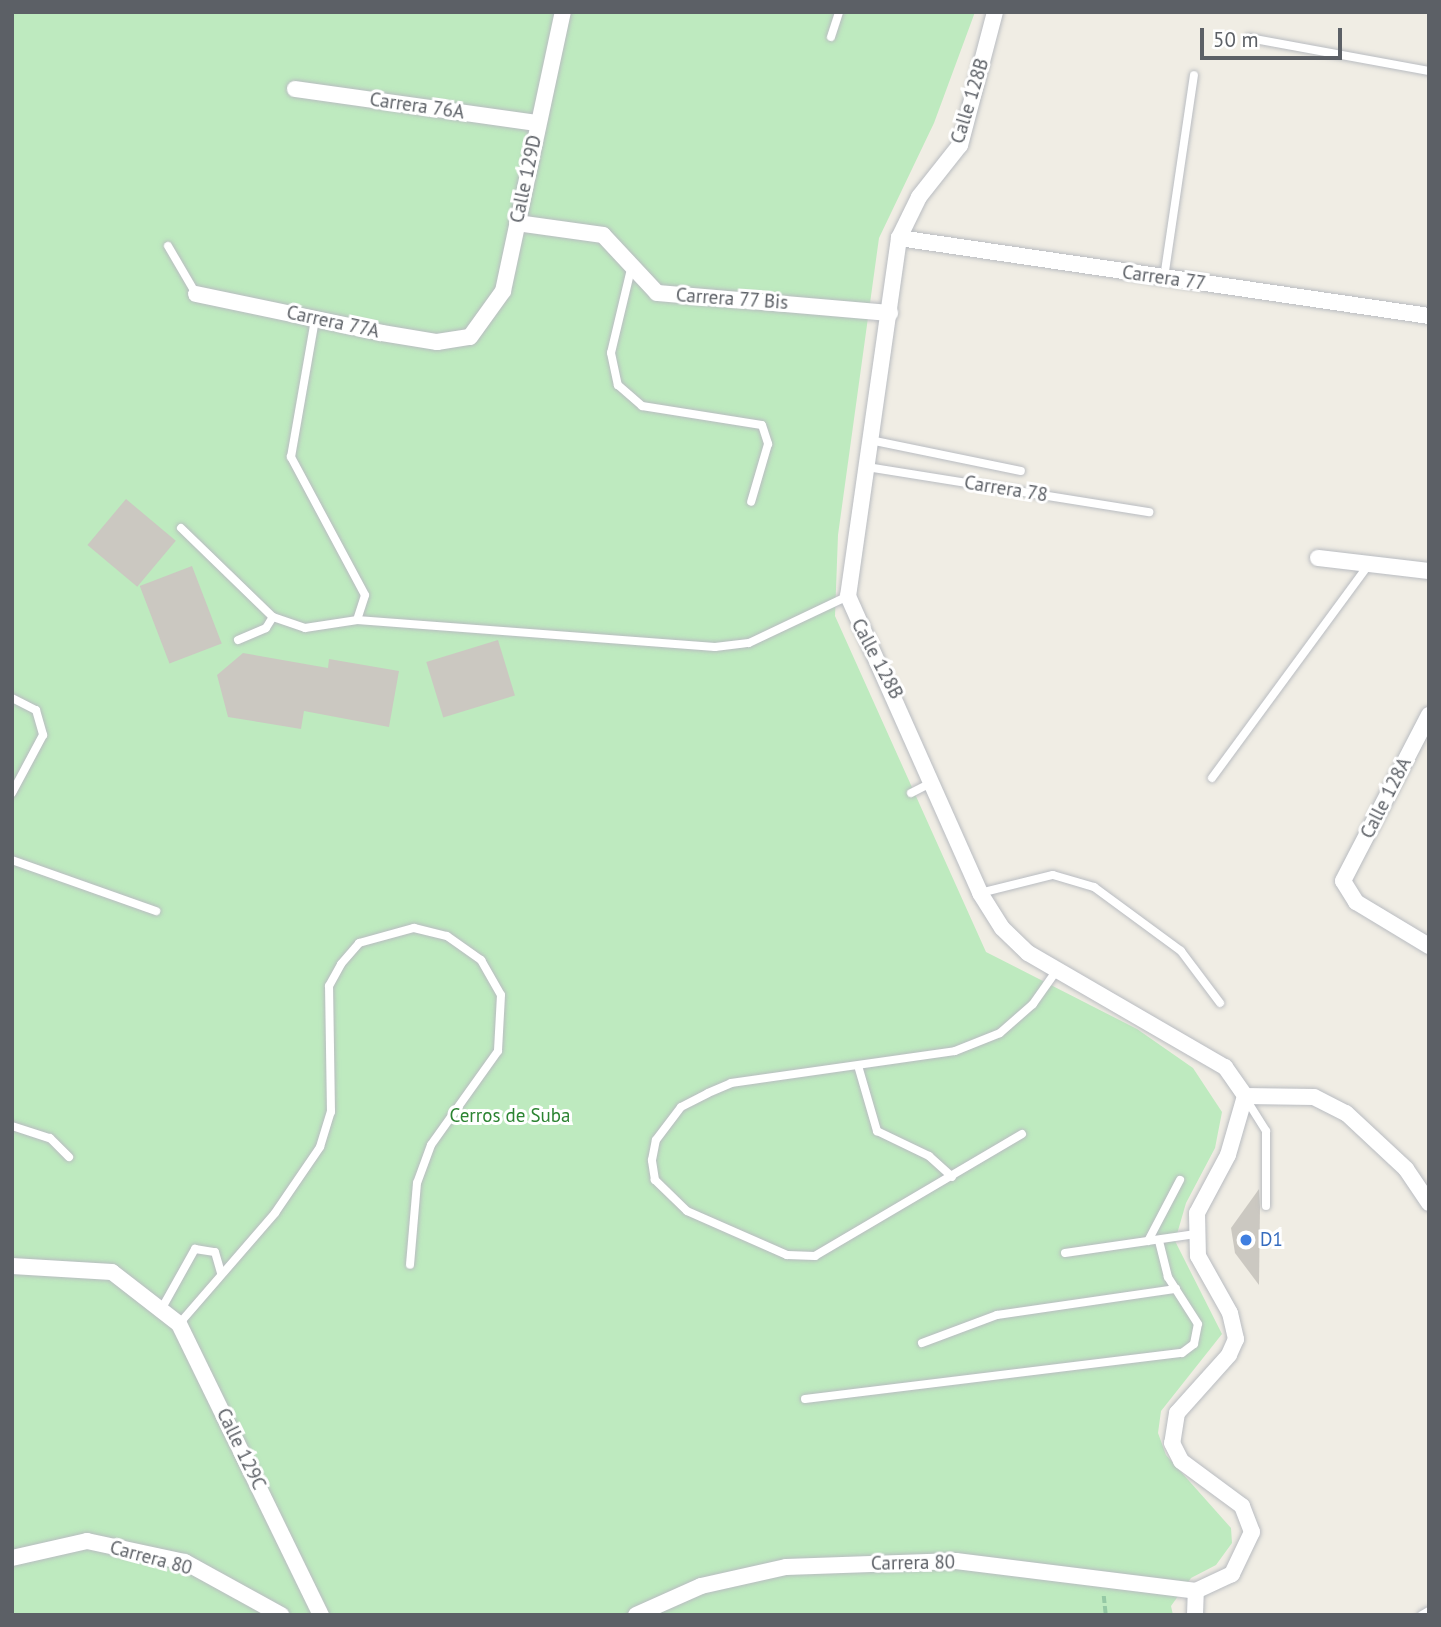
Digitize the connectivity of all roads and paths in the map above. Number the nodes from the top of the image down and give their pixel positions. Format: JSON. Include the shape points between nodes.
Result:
{"nodes":[{"id":1,"x":564,"y":12,"type":"edge"},
{"id":2,"x":839,"y":12,"type":"edge"},
{"id":3,"x":995,"y":12,"type":"edge"},
{"id":4,"x":831,"y":37,"type":"dead end"},
{"id":5,"x":1249,"y":38,"type":"dead end"},
{"id":6,"x":1429,"y":71,"type":"edge"},
{"id":7,"x":1194,"y":75,"type":"dead end"},
{"id":8,"x":295,"y":89,"type":"dead end"},
{"id":9,"x":538,"y":123,"type":"junction"},
{"id":10,"x":517,"y":223,"type":"junction"},
{"id":11,"x":899,"y":238,"type":"junction"},
{"id":12,"x":168,"y":246,"type":"dead end"},
{"id":13,"x":631,"y":269,"type":"junction"},
{"id":14,"x":1164,"y":278,"type":"junction"},
{"id":15,"x":196,"y":294,"type":"joint"},
{"id":16,"x":890,"y":313,"type":"junction"},
{"id":17,"x":1429,"y":316,"type":"edge"},
{"id":18,"x":315,"y":319,"type":"junction"},
{"id":19,"x":470,"y":337,"type":"joint"},
{"id":20,"x":868,"y":439,"type":"junction"},
{"id":21,"x":864,"y":467,"type":"junction"},
{"id":22,"x":1021,"y":471,"type":"dead end"},
{"id":23,"x":751,"y":502,"type":"dead end"},
{"id":24,"x":1149,"y":512,"type":"dead end"},
{"id":25,"x":181,"y":528,"type":"dead end"},
{"id":26,"x":1318,"y":558,"type":"dead end"},
{"id":27,"x":1369,"y":564,"type":"junction"},
{"id":28,"x":1429,"y":571,"type":"edge"},
{"id":29,"x":848,"y":596,"type":"junction"},
{"id":30,"x":273,"y":617,"type":"junction"},
{"id":31,"x":357,"y":620,"type":"junction"},
{"id":32,"x":238,"y":640,"type":"dead end"},
{"id":33,"x":12,"y":698,"type":"edge"},
{"id":34,"x":1427,"y":722,"type":"edge"},
{"id":35,"x":1212,"y":778,"type":"dead end"},
{"id":36,"x":934,"y":782,"type":"junction"},
{"id":37,"x":12,"y":793,"type":"edge"},
{"id":38,"x":911,"y":793,"type":"dead end"},
{"id":39,"x":12,"y":860,"type":"edge"},
{"id":40,"x":980,"y":893,"type":"junction"},
{"id":41,"x":156,"y":911,"type":"dead end"},
{"id":42,"x":1429,"y":946,"type":"edge"},
{"id":43,"x":1057,"y":970,"type":"junction"},
{"id":44,"x":1220,"y":1003,"type":"dead end"},
{"id":45,"x":859,"y":1069,"type":"junction"},
{"id":46,"x":1245,"y":1096,"type":"junction"},
{"id":47,"x":12,"y":1126,"type":"edge"},
{"id":48,"x":1023,"y":1134,"type":"dead end"},
{"id":49,"x":69,"y":1157,"type":"dead end"},
{"id":50,"x":952,"y":1177,"type":"junction"},
{"id":51,"x":1180,"y":1180,"type":"dead end"},
{"id":52,"x":1429,"y":1203,"type":"edge"},
{"id":53,"x":1266,"y":1206,"type":"dead end"},
{"id":54,"x":1196,"y":1234,"type":"junction"},
{"id":55,"x":1159,"y":1240,"type":"junction"},
{"id":56,"x":1148,"y":1241,"type":"junction"},
{"id":57,"x":1065,"y":1253,"type":"dead end"},
{"id":58,"x":410,"y":1265,"type":"dead end"},
{"id":59,"x":12,"y":1266,"type":"edge"},
{"id":60,"x":221,"y":1273,"type":"junction"},
{"id":61,"x":1176,"y":1289,"type":"junction"},
{"id":62,"x":162,"y":1308,"type":"junction"},
{"id":63,"x":178,"y":1324,"type":"junction"},
{"id":64,"x":922,"y":1343,"type":"dead end"},
{"id":65,"x":805,"y":1399,"type":"dead end"},
{"id":66,"x":12,"y":1558,"type":"edge"},
{"id":67,"x":1196,"y":1591,"type":"junction"},
{"id":68,"x":1429,"y":1611,"type":"edge"},
{"id":69,"x":281,"y":1615,"type":"edge"},
{"id":70,"x":321,"y":1615,"type":"edge"},
{"id":71,"x":636,"y":1615,"type":"edge"},
{"id":72,"x":1195,"y":1615,"type":"edge"},
{"id":73,"x":1422,"y":1615,"type":"edge"}],
"edges":[{"from":1,"to":9,"type":"street","name":"Calle 129D"},
{"from":2,"to":4,"type":"lane"},
{"from":3,"to":11,"type":"street","name":"Calle 128B","via":[[960,145],[919,197]]},
{"from":5,"to":6,"type":"lane"},
{"from":7,"to":14,"type":"lane"},
{"from":8,"to":9,"type":"street","name":"Carrera 76A"},
{"from":9,"to":10,"type":"street","name":"Calle 129D"},
{"from":10,"to":13,"type":"street","name":"Carrera 77 Bis","via":[[603,236],[618,245]]},
{"from":10,"to":19,"type":"street","name":"Calle 129D","via":[[503,291]]},
{"from":11,"to":14,"type":"street","name":"Carrera 77"},
{"from":11,"to":16,"type":"street","name":"Calle 128B"},
{"from":12,"to":15,"type":"lane"},
{"from":13,"to":16,"type":"street","name":"Carrera 77 Bis","via":[[657,293]]},
{"from":13,"to":23,"type":"lane","via":[[611,353],[618,385],[642,406],[762,425],[768,444]]},
{"from":14,"to":17,"type":"street","name":"Carrera 77"},
{"from":15,"to":18,"type":"street","name":"Carrera 77A"},
{"from":16,"to":20,"type":"street","name":"Calle 128B"},
{"from":18,"to":19,"type":"street","name":"Carrera 77A","via":[[437,342]]},
{"from":18,"to":31,"type":"lane","via":[[291,457],[365,595]]},
{"from":20,"to":21,"type":"street","name":"Calle 128B"},
{"from":20,"to":22,"type":"lane"},
{"from":21,"to":24,"type":"lane","name":"Carrera 78"},
{"from":21,"to":29,"type":"street","name":"Calle 128B"},
{"from":25,"to":30,"type":"lane"},
{"from":26,"to":27,"type":"street"},
{"from":27,"to":28,"type":"street"},
{"from":27,"to":35,"type":"lane"},
{"from":29,"to":31,"type":"lane","via":[[749,643],[715,647]]},
{"from":29,"to":36,"type":"street","name":"Calle 128B"},
{"from":30,"to":31,"type":"lane","via":[[305,628]]},
{"from":30,"to":32,"type":"lane","via":[[266,628]]},
{"from":33,"to":37,"type":"lane","via":[[36,710],[44,735]]},
{"from":34,"to":42,"type":"street","name":"Calle 128A","via":[[1343,881],[1356,902]]},
{"from":36,"to":38,"type":"lane"},
{"from":36,"to":40,"type":"street","name":"Calle 128B"},
{"from":39,"to":41,"type":"lane"},
{"from":40,"to":43,"type":"street","name":"Calle 128B","via":[[1002,928]]},
{"from":40,"to":44,"type":"lane","via":[[1053,874],[1094,887],[1181,951]]},
{"from":43,"to":45,"type":"lane","via":[[1032,1004],[1000,1033],[955,1051]]},
{"from":43,"to":46,"type":"street","name":"Calle 128B","via":[[1225,1067]]},
{"from":45,"to":50,"type":"lane","via":[[877,1131],[929,1156]]},
{"from":45,"to":50,"type":"lane","via":[[731,1083],[681,1107],[656,1140],[655,1180],[687,1211],[786,1255],[816,1256]]},
{"from":46,"to":52,"type":"street","via":[[1314,1097],[1346,1113],[1406,1169]]},
{"from":46,"to":53,"type":"lane","via":[[1266,1131]]},
{"from":46,"to":54,"type":"street","via":[[1228,1155],[1202,1194]]},
{"from":47,"to":49,"type":"lane","via":[[50,1138]]},
{"from":48,"to":50,"type":"lane"},
{"from":51,"to":56,"type":"lane"},
{"from":54,"to":55,"type":"lane"},
{"from":54,"to":67,"type":"street","via":[[1198,1256],[1230,1313],[1236,1339],[1229,1355],[1177,1413],[1172,1443],[1181,1461],[1242,1506],[1252,1532],[1232,1574]]},
{"from":55,"to":56,"type":"lane"},
{"from":55,"to":61,"type":"lane"},
{"from":56,"to":57,"type":"lane"},
{"from":58,"to":60,"type":"lane","via":[[417,1183],[431,1145],[498,1051],[501,995],[481,960],[447,936],[414,928],[359,943],[341,964],[329,986],[331,1112],[320,1147],[275,1213]]},
{"from":59,"to":62,"type":"street","name":"Calle 129C","via":[[112,1272]]},
{"from":60,"to":62,"type":"lane","via":[[215,1252],[195,1249]]},
{"from":60,"to":63,"type":"lane"},
{"from":61,"to":64,"type":"lane","via":[[997,1315]]},
{"from":61,"to":65,"type":"lane","via":[[1200,1332],[1182,1353]]},
{"from":62,"to":63,"type":"street","name":"Calle 129C"},
{"from":63,"to":70,"type":"street","name":"Calle 129C"},
{"from":66,"to":69,"type":"street","name":"Carrera 80","via":[[88,1541],[186,1562]]},
{"from":67,"to":71,"type":"street","name":"Carrera 80","via":[[956,1561],[786,1567],[701,1586]]},
{"from":67,"to":72,"type":"street"},
{"from":68,"to":73,"type":"lane"}]}
